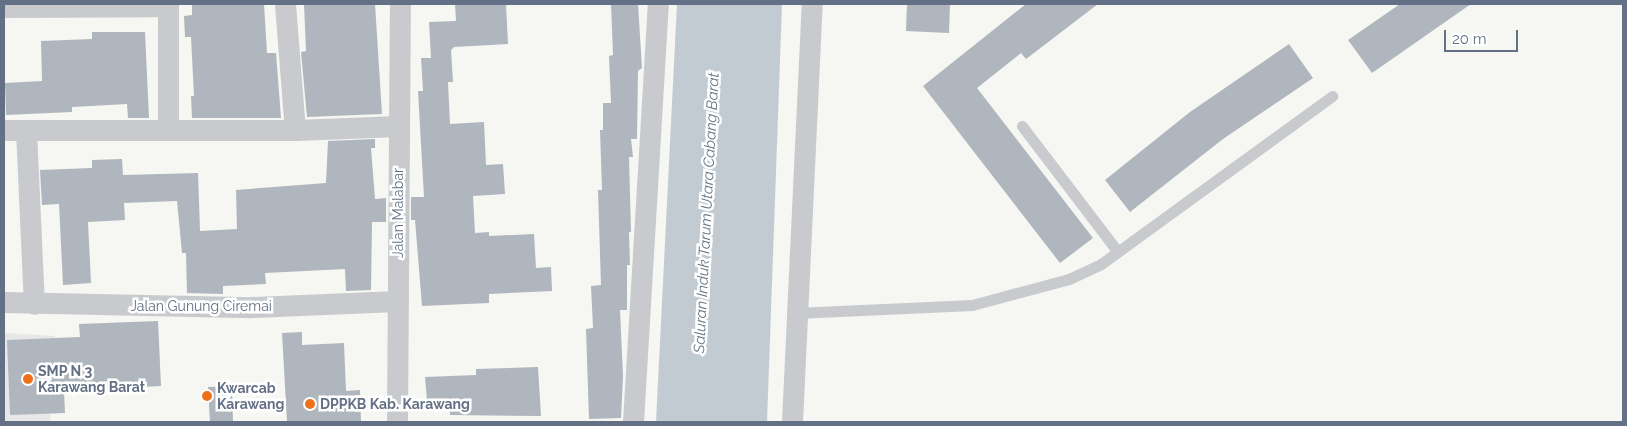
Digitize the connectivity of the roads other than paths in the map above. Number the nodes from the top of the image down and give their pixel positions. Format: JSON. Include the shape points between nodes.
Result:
{"nodes":[{"id":1,"x":285,"y":4,"type":"edge"},
{"id":2,"x":400,"y":4,"type":"edge"},
{"id":3,"x":658,"y":4,"type":"edge"},
{"id":4,"x":812,"y":4,"type":"edge"},
{"id":5,"x":168,"y":5,"type":"edge"},
{"id":6,"x":4,"y":7,"type":"edge"},
{"id":7,"x":1332,"y":96,"type":"dead end"},
{"id":8,"x":398,"y":126,"type":"junction"},
{"id":9,"x":1022,"y":126,"type":"dead end"},
{"id":10,"x":168,"y":129,"type":"junction"},
{"id":11,"x":4,"y":130,"type":"edge"},
{"id":12,"x":26,"y":130,"type":"junction"},
{"id":13,"x":295,"y":130,"type":"junction"},
{"id":14,"x":1118,"y":252,"type":"junction"},
{"id":15,"x":398,"y":301,"type":"junction"},
{"id":16,"x":4,"y":302,"type":"edge"},
{"id":17,"x":34,"y":304,"type":"junction"},
{"id":18,"x":796,"y":313,"type":"junction"},
{"id":19,"x":397,"y":422,"type":"edge"},
{"id":20,"x":633,"y":422,"type":"edge"},
{"id":21,"x":792,"y":422,"type":"edge"}],
"edges":[{"from":1,"to":13,"type":"street"},
{"from":2,"to":8,"type":"street","name":"Jalan Malabar"},
{"from":3,"to":20,"type":"street"},
{"from":4,"to":18,"type":"street"},
{"from":5,"to":6,"type":"street"},
{"from":5,"to":10,"type":"street"},
{"from":7,"to":14,"type":"lane"},
{"from":8,"to":13,"type":"street"},
{"from":8,"to":15,"type":"street","name":"Jalan Malabar"},
{"from":9,"to":14,"type":"lane"},
{"from":10,"to":12,"type":"street"},
{"from":10,"to":13,"type":"street"},
{"from":11,"to":12,"type":"street"},
{"from":12,"to":17,"type":"street"},
{"from":14,"to":18,"type":"lane","via":[[1069,279],[972,305]]},
{"from":15,"to":17,"type":"street","name":"Jalan Gunung Ciremai","via":[[251,307]]},
{"from":15,"to":19,"type":"street","name":"Jalan Malabar"},
{"from":16,"to":17,"type":"street","name":"Jalan Gunung Ciremai"},
{"from":18,"to":21,"type":"street"}]}
